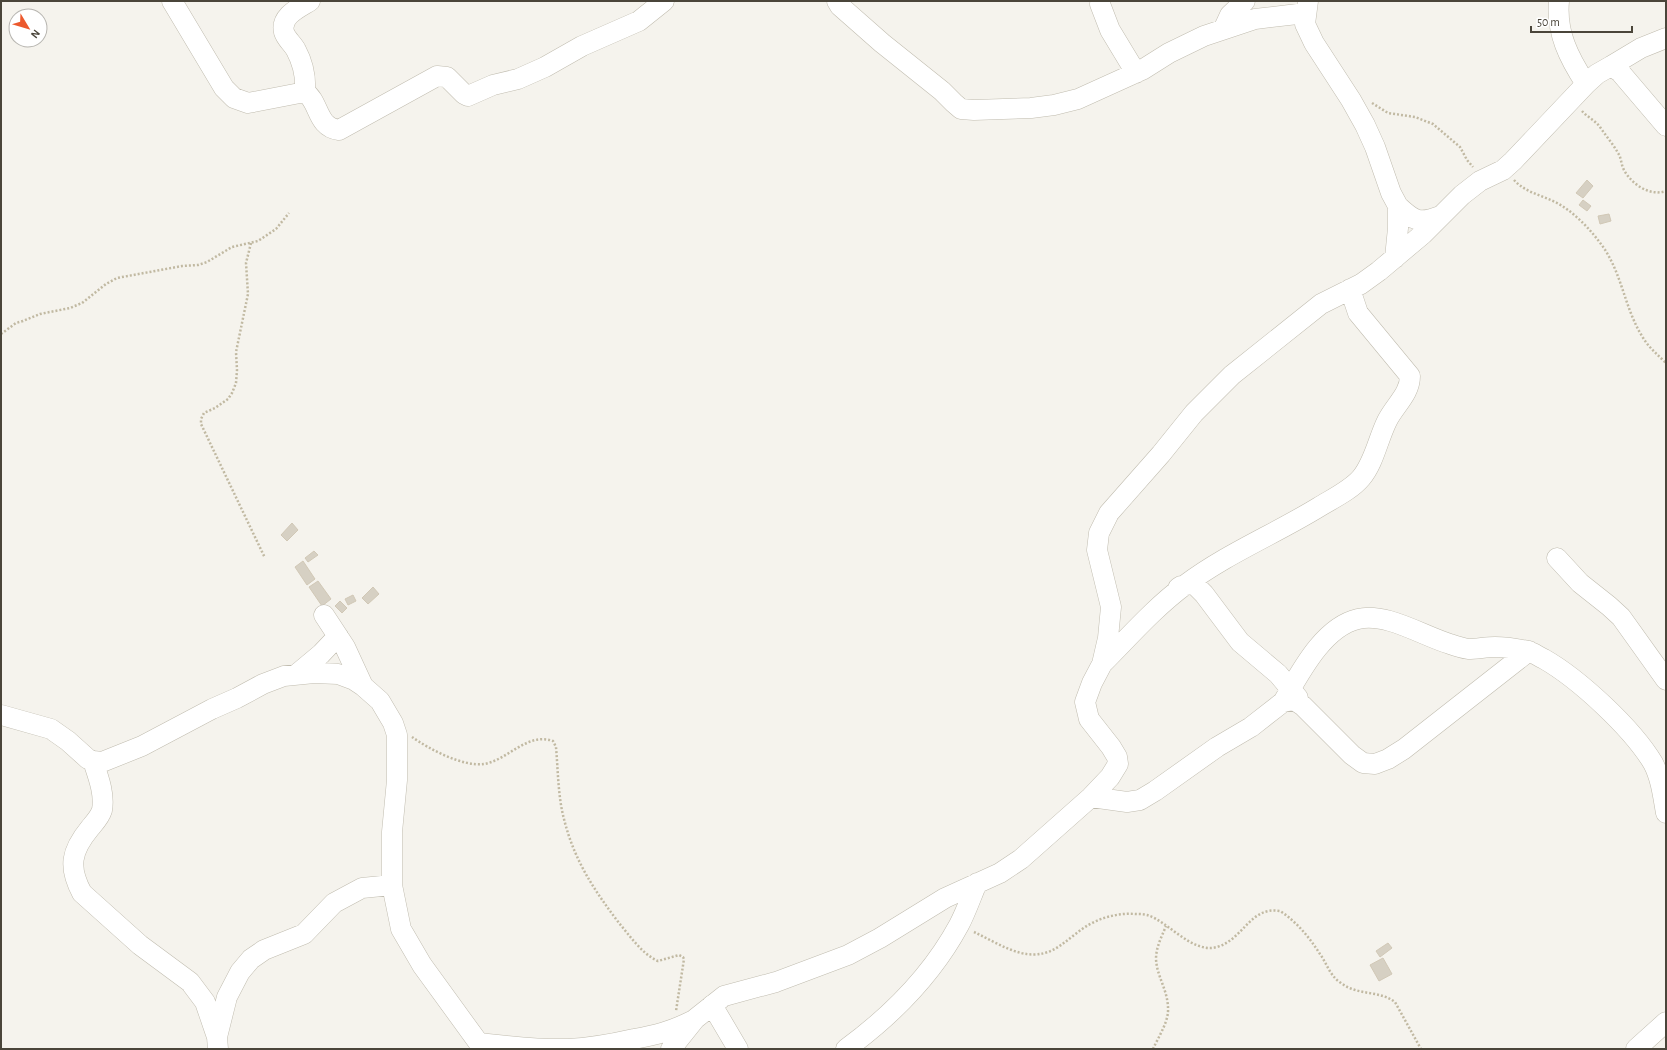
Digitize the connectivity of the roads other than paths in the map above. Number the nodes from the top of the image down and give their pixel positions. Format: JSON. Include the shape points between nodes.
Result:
{"nodes":[{"id":1,"x":172,"y":1,"type":"edge"},
{"id":2,"x":310,"y":1,"type":"edge"},
{"id":3,"x":664,"y":1,"type":"edge"},
{"id":4,"x":837,"y":1,"type":"edge"},
{"id":5,"x":1246,"y":1,"type":"edge"},
{"id":6,"x":1560,"y":1,"type":"edge"},
{"id":7,"x":1100,"y":4,"type":"dead end"},
{"id":8,"x":1307,"y":7,"type":"edge"},
{"id":9,"x":1224,"y":28,"type":"junction"},
{"id":10,"x":1666,"y":38,"type":"edge"},
{"id":11,"x":1611,"y":66,"type":"junction"},
{"id":12,"x":1136,"y":73,"type":"junction"},
{"id":13,"x":1586,"y":84,"type":"junction"},
{"id":14,"x":305,"y":92,"type":"junction"},
{"id":15,"x":1666,"y":126,"type":"edge"},
{"id":16,"x":1398,"y":206,"type":"junction"},
{"id":17,"x":1440,"y":216,"type":"junction"},
{"id":18,"x":1395,"y":258,"type":"junction"},
{"id":19,"x":1350,"y":289,"type":"junction"},
{"id":20,"x":1557,"y":558,"type":"dead end"},
{"id":21,"x":1185,"y":585,"type":"junction"},
{"id":22,"x":1111,"y":607,"type":"junction"},
{"id":23,"x":324,"y":615,"type":"dead end"},
{"id":24,"x":1140,"y":625,"type":"junction"},
{"id":25,"x":338,"y":636,"type":"junction"},
{"id":26,"x":1529,"y":651,"type":"junction"},
{"id":27,"x":1102,"y":664,"type":"junction"},
{"id":28,"x":297,"y":674,"type":"junction"},
{"id":29,"x":1666,"y":680,"type":"edge"},
{"id":30,"x":364,"y":686,"type":"junction"},
{"id":31,"x":1287,"y":695,"type":"junction"},
{"id":32,"x":1,"y":715,"type":"edge"},
{"id":33,"x":93,"y":762,"type":"junction"},
{"id":34,"x":1091,"y":797,"type":"junction"},
{"id":35,"x":1666,"y":813,"type":"edge"},
{"id":36,"x":977,"y":883,"type":"junction"},
{"id":37,"x":392,"y":885,"type":"junction"},
{"id":38,"x":712,"y":1005,"type":"junction"},
{"id":39,"x":695,"y":1019,"type":"junction"},
{"id":40,"x":1666,"y":1022,"type":"edge"},
{"id":41,"x":675,"y":1030,"type":"junction"},
{"id":42,"x":218,"y":1043,"type":"edge"},
{"id":43,"x":481,"y":1046,"type":"edge"},
{"id":44,"x":671,"y":1049,"type":"edge"},
{"id":45,"x":738,"y":1049,"type":"edge"},
{"id":46,"x":846,"y":1049,"type":"edge"},
{"id":47,"x":1636,"y":1049,"type":"edge"}],
"edges":[{"from":1,"to":14,"type":"street","via":[[224,88],[234,98],[248,103]]},
{"from":2,"to":14,"type":"street","via":[[289,15],[283,25],[284,33],[296,50],[303,68]]},
{"from":3,"to":14,"type":"street","via":[[639,21],[582,46],[518,79],[493,85],[468,96],[447,77],[437,76],[339,130],[326,125]]},
{"from":4,"to":12,"type":"street","via":[[882,43],[961,109],[988,110],[1054,105],[1078,99]]},
{"from":5,"to":9,"type":"street","via":[[1230,16]]},
{"from":6,"to":13,"type":"street","via":[[1559,21],[1562,38]]},
{"from":7,"to":12,"type":"street","via":[[1110,30]]},
{"from":8,"to":9,"type":"street"},
{"from":8,"to":16,"type":"street","via":[[1305,24],[1365,125]]},
{"from":9,"to":12,"type":"street","via":[[1169,53]]},
{"from":10,"to":11,"type":"street","via":[[1641,48]]},
{"from":11,"to":13,"type":"street"},
{"from":11,"to":15,"type":"street","via":[[1620,72]]},
{"from":13,"to":17,"type":"street","via":[[1529,146],[1496,173],[1462,195]]},
{"from":16,"to":17,"type":"street","via":[[1417,220],[1427,221]]},
{"from":16,"to":18,"type":"street"},
{"from":17,"to":18,"type":"street","via":[[1424,234]]},
{"from":18,"to":19,"type":"street","via":[[1361,284]]},
{"from":19,"to":21,"type":"street","via":[[1358,313],[1410,376],[1410,383],[1388,418],[1368,467],[1360,479],[1344,492]]},
{"from":19,"to":22,"type":"street","via":[[1321,304],[1210,396],[1109,513],[1099,533],[1097,550]]},
{"from":20,"to":29,"type":"street","via":[[1580,583],[1621,617]]},
{"from":21,"to":24,"type":"street","via":[[1171,594]]},
{"from":21,"to":27,"type":"street"},
{"from":21,"to":31,"type":"street","via":[[1196,586],[1240,642],[1278,674]]},
{"from":22,"to":24,"type":"street"},
{"from":22,"to":27,"type":"street"},
{"from":23,"to":25,"type":"street"},
{"from":24,"to":27,"type":"street"},
{"from":25,"to":28,"type":"street"},
{"from":25,"to":30,"type":"street"},
{"from":26,"to":31,"type":"street","via":[[1495,647],[1466,649],[1395,622],[1372,617],[1357,619],[1337,628],[1318,647]]},
{"from":26,"to":31,"type":"street","via":[[1404,749],[1375,764],[1363,763],[1352,755],[1304,706]]},
{"from":26,"to":35,"type":"street","via":[[1562,669],[1576,681],[1615,717],[1645,751],[1658,776]]},
{"from":27,"to":34,"type":"street","via":[[1085,702],[1089,719],[1111,747],[1118,764],[1110,777]]},
{"from":28,"to":30,"type":"street","via":[[338,674]]},
{"from":28,"to":33,"type":"street","via":[[263,684],[118,757]]},
{"from":30,"to":37,"type":"street","via":[[380,701],[397,735]]},
{"from":31,"to":34,"type":"street","via":[[1251,728],[1217,747],[1140,800],[1127,802]]},
{"from":32,"to":33,"type":"street","via":[[51,729]]},
{"from":33,"to":42,"type":"street","via":[[102,796],[102,811],[79,843],[73,859],[76,882],[82,893],[140,945],[190,982],[205,1002]]},
{"from":34,"to":36,"type":"street","via":[[1021,859],[1000,873]]},
{"from":36,"to":38,"type":"street","via":[[945,898],[848,955],[776,982],[724,996]]},
{"from":36,"to":46,"type":"street","via":[[958,926],[931,968],[899,1005]]},
{"from":37,"to":42,"type":"street","via":[[362,888],[334,903],[304,934],[264,950],[251,959],[240,972],[227,997]]},
{"from":37,"to":43,"type":"street","via":[[401,929],[422,965]]},
{"from":38,"to":39,"type":"street"},
{"from":38,"to":45,"type":"street"},
{"from":39,"to":41,"type":"street"},
{"from":39,"to":44,"type":"street"},
{"from":40,"to":47,"type":"street"},
{"from":41,"to":43,"type":"street","via":[[609,1045],[569,1049]]},
{"from":41,"to":44,"type":"street"}]}
